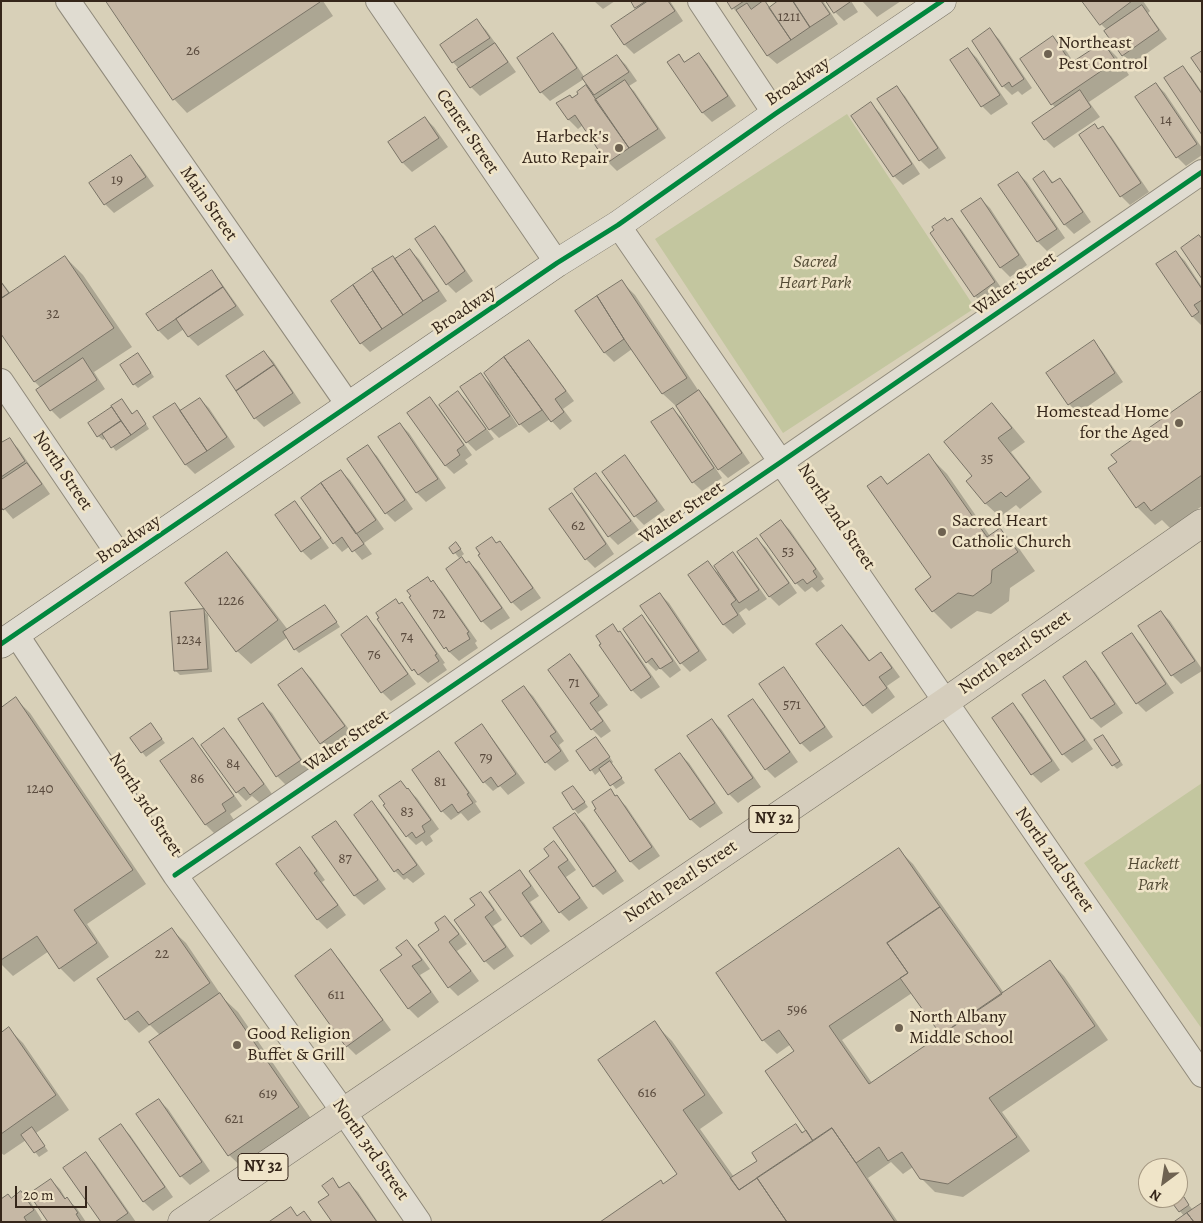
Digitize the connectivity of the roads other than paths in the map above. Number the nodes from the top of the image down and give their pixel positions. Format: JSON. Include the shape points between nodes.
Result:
{"nodes":[{"id":1,"x":68,"y":1,"type":"edge"},
{"id":2,"x":378,"y":1,"type":"edge"},
{"id":3,"x":700,"y":1,"type":"edge"},
{"id":4,"x":942,"y":1,"type":"edge"},
{"id":5,"x":775,"y":114,"type":"junction"},
{"id":6,"x":1202,"y":172,"type":"edge"},
{"id":7,"x":618,"y":225,"type":"junction"},
{"id":8,"x":557,"y":264,"type":"junction"},
{"id":9,"x":1,"y":380,"type":"edge"},
{"id":10,"x":349,"y":406,"type":"junction"},
{"id":11,"x":781,"y":462,"type":"junction"},
{"id":12,"x":1202,"y":523,"type":"edge"},
{"id":13,"x":122,"y":561,"type":"junction"},
{"id":14,"x":9,"y":639,"type":"edge"},
{"id":15,"x":945,"y":702,"type":"junction"},
{"id":16,"x":175,"y":875,"type":"junction"},
{"id":17,"x":1202,"y":1075,"type":"edge"},
{"id":18,"x":343,"y":1111,"type":"junction"},
{"id":19,"x":182,"y":1222,"type":"edge"},
{"id":20,"x":419,"y":1222,"type":"edge"}],
"edges":[{"from":1,"to":10,"type":"street","name":"Main Street"},
{"from":2,"to":8,"type":"street","name":"Center Street"},
{"from":3,"to":5,"type":"street"},
{"from":4,"to":5,"type":"street","name":"Broadway"},
{"from":5,"to":7,"type":"street","name":"Broadway"},
{"from":6,"to":11,"type":"street","name":"Walter Street"},
{"from":7,"to":8,"type":"street","name":"Broadway"},
{"from":7,"to":11,"type":"street","name":"North 2nd Street"},
{"from":8,"to":10,"type":"street","name":"Broadway"},
{"from":9,"to":13,"type":"street","name":"North Street"},
{"from":10,"to":13,"type":"street","name":"Broadway"},
{"from":11,"to":15,"type":"street","name":"North 2nd Street"},
{"from":11,"to":16,"type":"street","name":"Walter Street"},
{"from":12,"to":15,"type":"main road","name":"North Pearl Street","number":"NY 32"},
{"from":13,"to":14,"type":"street","name":"Broadway"},
{"from":14,"to":16,"type":"street","name":"North 3rd Street"},
{"from":15,"to":17,"type":"street","name":"North 2nd Street"},
{"from":15,"to":18,"type":"main road","name":"North Pearl Street","number":"NY 32"},
{"from":16,"to":18,"type":"street","name":"North 3rd Street"},
{"from":18,"to":19,"type":"main road","name":"North Pearl Street","number":"NY 32"},
{"from":18,"to":20,"type":"street","name":"North 3rd Street"}]}
